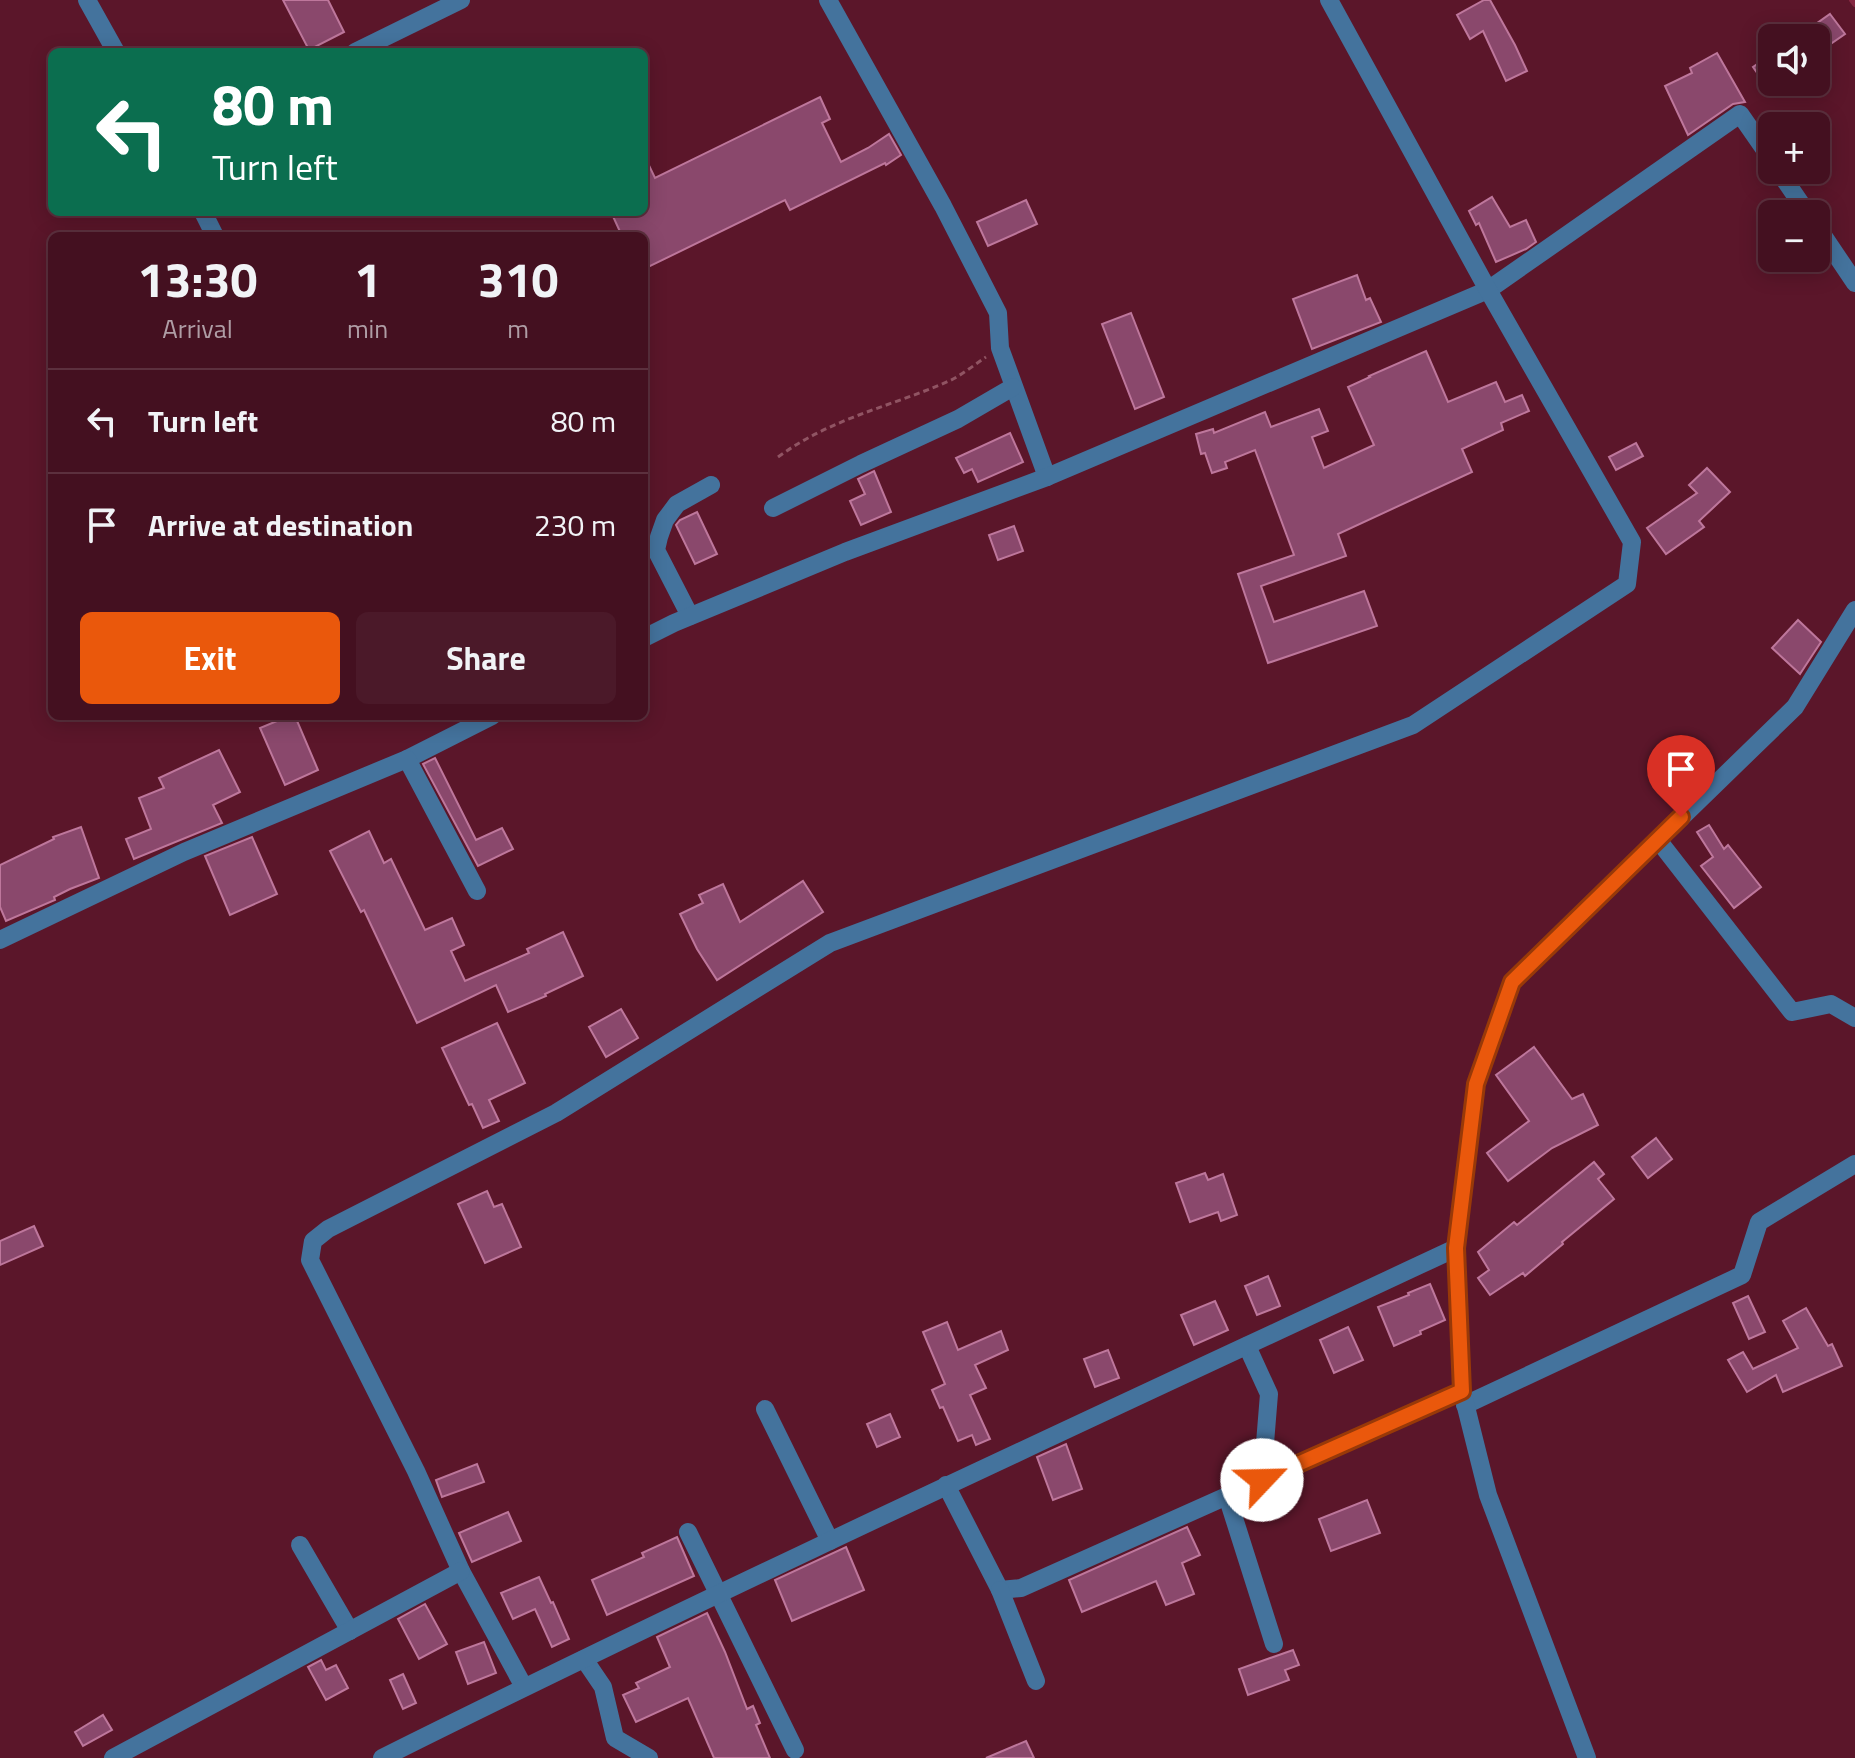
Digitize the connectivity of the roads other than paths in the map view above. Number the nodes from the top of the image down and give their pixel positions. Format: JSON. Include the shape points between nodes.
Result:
{"nodes":[{"id":1,"x":87,"y":0,"type":"edge"},
{"id":2,"x":461,"y":0,"type":"edge"},
{"id":3,"x":828,"y":0,"type":"edge"},
{"id":4,"x":1329,"y":0,"type":"edge"},
{"id":5,"x":114,"y":48,"type":"edge"},
{"id":6,"x":363,"y":48,"type":"edge"},
{"id":7,"x":1758,"y":140,"type":"edge"},
{"id":8,"x":1830,"y":246,"type":"edge"},
{"id":9,"x":1855,"y":283,"type":"edge"},
{"id":10,"x":1488,"y":290,"type":"junction"},
{"id":11,"x":1013,"y":387,"type":"junction"},
{"id":12,"x":1047,"y":477,"type":"junction"},
{"id":13,"x":711,"y":485,"type":"dead end"},
{"id":14,"x":773,"y":508,"type":"dead end"},
{"id":15,"x":1855,"y":610,"type":"edge"},
{"id":16,"x":690,"y":616,"type":"junction"},
{"id":17,"x":648,"y":636,"type":"edge"},
{"id":18,"x":484,"y":720,"type":"edge"},
{"id":19,"x":407,"y":759,"type":"junction"},
{"id":20,"x":1658,"y":840,"type":"junction"},
{"id":21,"x":477,"y":891,"type":"dead end"},
{"id":22,"x":0,"y":940,"type":"edge"},
{"id":23,"x":1855,"y":1018,"type":"edge"},
{"id":24,"x":1855,"y":1164,"type":"edge"},
{"id":25,"x":1456,"y":1248,"type":"junction"},
{"id":26,"x":1247,"y":1346,"type":"junction"},
{"id":27,"x":1464,"y":1398,"type":"junction"},
{"id":28,"x":765,"y":1409,"type":"dead end"},
{"id":29,"x":1262,"y":1480,"type":"junction"},
{"id":30,"x":946,"y":1485,"type":"junction"},
{"id":31,"x":1227,"y":1496,"type":"junction"},
{"id":32,"x":688,"y":1532,"type":"dead end"},
{"id":33,"x":830,"y":1541,"type":"junction"},
{"id":34,"x":300,"y":1545,"type":"dead end"},
{"id":35,"x":461,"y":1571,"type":"junction"},
{"id":36,"x":1000,"y":1590,"type":"junction"},
{"id":37,"x":719,"y":1594,"type":"junction"},
{"id":38,"x":350,"y":1631,"type":"junction"},
{"id":39,"x":1274,"y":1644,"type":"dead end"},
{"id":40,"x":584,"y":1659,"type":"junction"},
{"id":41,"x":1036,"y":1681,"type":"dead end"},
{"id":42,"x":524,"y":1687,"type":"junction"},
{"id":43,"x":795,"y":1750,"type":"dead end"},
{"id":44,"x":113,"y":1758,"type":"edge"},
{"id":45,"x":382,"y":1758,"type":"edge"},
{"id":46,"x":649,"y":1758,"type":"edge"},
{"id":47,"x":1587,"y":1758,"type":"edge"}],
"edges":[{"from":1,"to":5,"type":"street"},
{"from":2,"to":6,"type":"street"},
{"from":3,"to":11,"type":"street","via":[[998,313],[1000,348]]},
{"from":4,"to":10,"type":"street"},
{"from":7,"to":10,"type":"street","via":[[1740,114]]},
{"from":8,"to":9,"type":"street"},
{"from":10,"to":12,"type":"street"},
{"from":10,"to":35,"type":"street","via":[[1632,542],[1627,584],[1413,725],[830,943],[556,1113],[313,1241],[310,1260]]},
{"from":11,"to":12,"type":"street"},
{"from":11,"to":14,"type":"street"},
{"from":12,"to":16,"type":"street"},
{"from":13,"to":16,"type":"street","via":[[677,504],[665,520],[656,550]]},
{"from":15,"to":20,"type":"street","via":[[1795,707]]},
{"from":16,"to":17,"type":"street"},
{"from":18,"to":19,"type":"street"},
{"from":19,"to":21,"type":"street"},
{"from":19,"to":22,"type":"street","via":[[184,852]]},
{"from":20,"to":23,"type":"street","via":[[1792,1012],[1831,1004]]},
{"from":20,"to":25,"type":"street","via":[[1512,982],[1476,1084]]},
{"from":24,"to":27,"type":"street","via":[[1759,1222],[1742,1275]]},
{"from":25,"to":26,"type":"street"},
{"from":25,"to":27,"type":"street"},
{"from":26,"to":29,"type":"street","via":[[1269,1394]]},
{"from":26,"to":30,"type":"street"},
{"from":27,"to":29,"type":"street"},
{"from":27,"to":47,"type":"street","via":[[1488,1495]]},
{"from":28,"to":33,"type":"street"},
{"from":29,"to":31,"type":"street"},
{"from":30,"to":33,"type":"street"},
{"from":30,"to":36,"type":"street"},
{"from":31,"to":36,"type":"street","via":[[1021,1588]]},
{"from":31,"to":39,"type":"street"},
{"from":32,"to":37,"type":"street"},
{"from":33,"to":37,"type":"street"},
{"from":34,"to":38,"type":"street"},
{"from":35,"to":38,"type":"street"},
{"from":35,"to":42,"type":"street"},
{"from":36,"to":41,"type":"street"},
{"from":37,"to":40,"type":"street"},
{"from":37,"to":43,"type":"street"},
{"from":38,"to":44,"type":"street"},
{"from":40,"to":42,"type":"street"},
{"from":40,"to":46,"type":"street","via":[[603,1687],[615,1738]]},
{"from":42,"to":45,"type":"street"}]}
